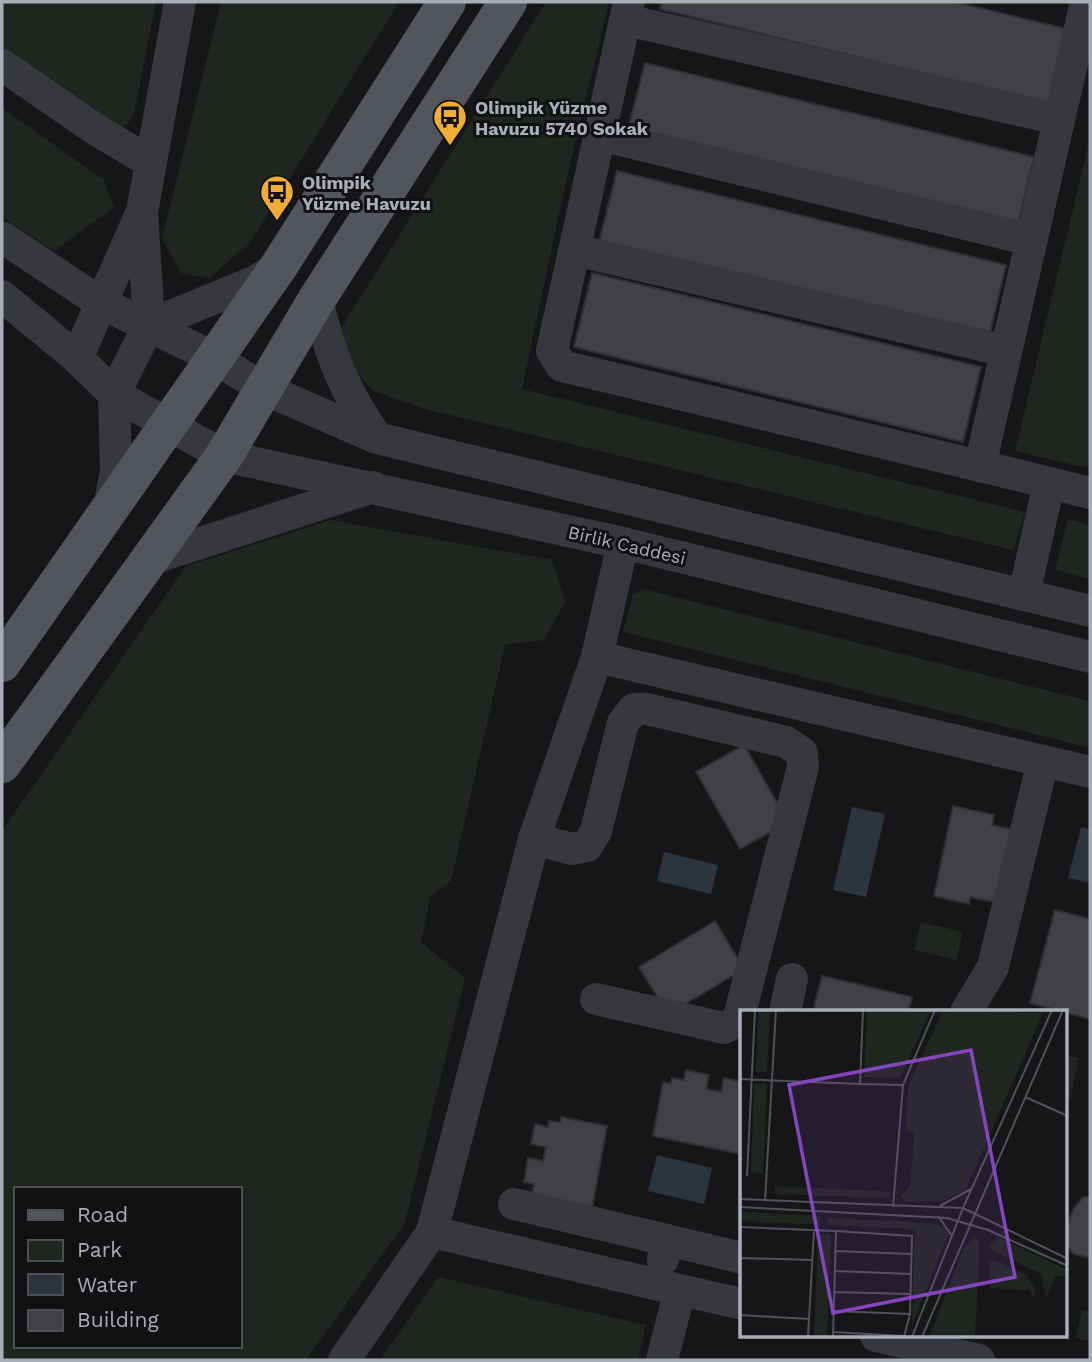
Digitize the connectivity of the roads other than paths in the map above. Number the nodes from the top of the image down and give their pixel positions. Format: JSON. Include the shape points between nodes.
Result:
{"nodes":[{"id":1,"x":180,"y":2,"type":"edge"},
{"id":2,"x":447,"y":2,"type":"edge"},
{"id":3,"x":508,"y":2,"type":"edge"},
{"id":4,"x":1078,"y":4,"type":"edge"},
{"id":5,"x":628,"y":11,"type":"edge"},
{"id":6,"x":2,"y":65,"type":"edge"},
{"id":7,"x":1058,"y":119,"type":"junction"},
{"id":8,"x":600,"y":135,"type":"junction"},
{"id":9,"x":150,"y":162,"type":"junction"},
{"id":10,"x":142,"y":212,"type":"junction"},
{"id":11,"x":2,"y":237,"type":"edge"},
{"id":12,"x":1031,"y":240,"type":"junction"},
{"id":13,"x":575,"y":250,"type":"junction"},
{"id":14,"x":279,"y":266,"type":"junction"},
{"id":15,"x":2,"y":296,"type":"edge"},
{"id":16,"x":317,"y":299,"type":"junction"},
{"id":17,"x":101,"y":303,"type":"junction"},
{"id":18,"x":149,"y":325,"type":"junction"},
{"id":19,"x":1006,"y":351,"type":"junction"},
{"id":20,"x":77,"y":358,"type":"junction"},
{"id":21,"x":213,"y":358,"type":"junction"},
{"id":22,"x":264,"y":389,"type":"junction"},
{"id":23,"x":114,"y":394,"type":"junction"},
{"id":24,"x":168,"y":424,"type":"junction"},
{"id":25,"x":377,"y":438,"type":"junction"},
{"id":26,"x":224,"y":456,"type":"junction"},
{"id":27,"x":980,"y":466,"type":"junction"},
{"id":28,"x":1049,"y":484,"type":"junction"},
{"id":29,"x":374,"y":487,"type":"junction"},
{"id":30,"x":1090,"y":493,"type":"edge"},
{"id":31,"x":106,"y":516,"type":"junction"},
{"id":32,"x":623,"y":543,"type":"junction"},
{"id":33,"x":148,"y":560,"type":"junction"},
{"id":34,"x":1024,"y":594,"type":"junction"},
{"id":35,"x":1090,"y":611,"type":"edge"},
{"id":36,"x":597,"y":657,"type":"junction"},
{"id":37,"x":1090,"y":657,"type":"edge"},
{"id":38,"x":2,"y":663,"type":"edge"},
{"id":39,"x":1044,"y":761,"type":"junction"},
{"id":40,"x":2,"y":764,"type":"edge"},
{"id":41,"x":1090,"y":772,"type":"edge"},
{"id":42,"x":534,"y":839,"type":"junction"},
{"id":43,"x":792,"y":979,"type":"dead end"},
{"id":44,"x":596,"y":999,"type":"dead end"},
{"id":45,"x":741,"y":1010,"type":"edge"},
{"id":46,"x":785,"y":1010,"type":"edge"},
{"id":47,"x":968,"y":1010,"type":"edge"},
{"id":48,"x":740,"y":1013,"type":"edge"},
{"id":49,"x":513,"y":1204,"type":"dead end"},
{"id":50,"x":432,"y":1231,"type":"junction"},
{"id":51,"x":667,"y":1240,"type":"junction"},
{"id":52,"x":740,"y":1258,"type":"edge"},
{"id":53,"x":669,"y":1287,"type":"junction"},
{"id":54,"x":740,"y":1304,"type":"edge"},
{"id":55,"x":882,"y":1338,"type":"edge"},
{"id":56,"x":936,"y":1355,"type":"edge"},
{"id":57,"x":344,"y":1360,"type":"edge"},
{"id":58,"x":662,"y":1360,"type":"edge"},
{"id":59,"x":979,"y":1360,"type":"edge"}],
"edges":[{"from":1,"to":9,"type":"street"},
{"from":2,"to":14,"type":"main road"},
{"from":3,"to":16,"type":"main road"},
{"from":4,"to":7,"type":"street"},
{"from":5,"to":7,"type":"street"},
{"from":5,"to":8,"type":"street"},
{"from":6,"to":9,"type":"street"},
{"from":7,"to":12,"type":"street"},
{"from":8,"to":12,"type":"street"},
{"from":8,"to":13,"type":"street"},
{"from":9,"to":10,"type":"street"},
{"from":10,"to":17,"type":"street"},
{"from":10,"to":18,"type":"street"},
{"from":11,"to":17,"type":"street"},
{"from":12,"to":19,"type":"street"},
{"from":13,"to":19,"type":"street"},
{"from":13,"to":27,"type":"street","via":[[552,351],[562,366]]},
{"from":14,"to":18,"type":"street","via":[[256,281]]},
{"from":14,"to":21,"type":"main road"},
{"from":15,"to":20,"type":"street"},
{"from":16,"to":22,"type":"main road"},
{"from":16,"to":25,"type":"street","via":[[326,340],[350,399]]},
{"from":17,"to":18,"type":"street"},
{"from":17,"to":20,"type":"street"},
{"from":18,"to":21,"type":"street"},
{"from":18,"to":23,"type":"street"},
{"from":19,"to":27,"type":"street"},
{"from":20,"to":23,"type":"street"},
{"from":21,"to":22,"type":"street"},
{"from":21,"to":24,"type":"main road"},
{"from":22,"to":25,"type":"street"},
{"from":22,"to":26,"type":"main road"},
{"from":23,"to":24,"type":"street","name":"Birlik Caddesi"},
{"from":23,"to":31,"type":"street","via":[[116,471]]},
{"from":24,"to":26,"type":"street","name":"Birlik Caddesi"},
{"from":24,"to":31,"type":"main road"},
{"from":25,"to":34,"type":"street"},
{"from":26,"to":29,"type":"street","name":"Birlik Caddesi"},
{"from":26,"to":33,"type":"main road"},
{"from":27,"to":28,"type":"street"},
{"from":28,"to":30,"type":"street"},
{"from":28,"to":34,"type":"street"},
{"from":29,"to":32,"type":"street","name":"Birlik Caddesi"},
{"from":29,"to":33,"type":"street"},
{"from":31,"to":38,"type":"main road"},
{"from":32,"to":36,"type":"street"},
{"from":32,"to":37,"type":"street","name":"Birlik Caddesi"},
{"from":33,"to":40,"type":"main road"},
{"from":34,"to":35,"type":"street"},
{"from":36,"to":39,"type":"street"},
{"from":36,"to":42,"type":"street"},
{"from":39,"to":41,"type":"street"},
{"from":39,"to":47,"type":"street","via":[[993,967]]},
{"from":42,"to":45,"type":"street","via":[[572,849],[587,846],[596,831],[623,723],[634,709],[786,742],[802,753],[803,766]]},
{"from":42,"to":50,"type":"street"},
{"from":43,"to":46,"type":"street"},
{"from":44,"to":48,"type":"street","via":[[724,1028],[738,1021]]},
{"from":49,"to":51,"type":"street"},
{"from":50,"to":53,"type":"street"},
{"from":50,"to":57,"type":"street"},
{"from":51,"to":52,"type":"street"},
{"from":51,"to":53,"type":"street"},
{"from":53,"to":54,"type":"street"},
{"from":53,"to":58,"type":"street"},
{"from":55,"to":56,"type":"street"},
{"from":56,"to":59,"type":"street"}]}
